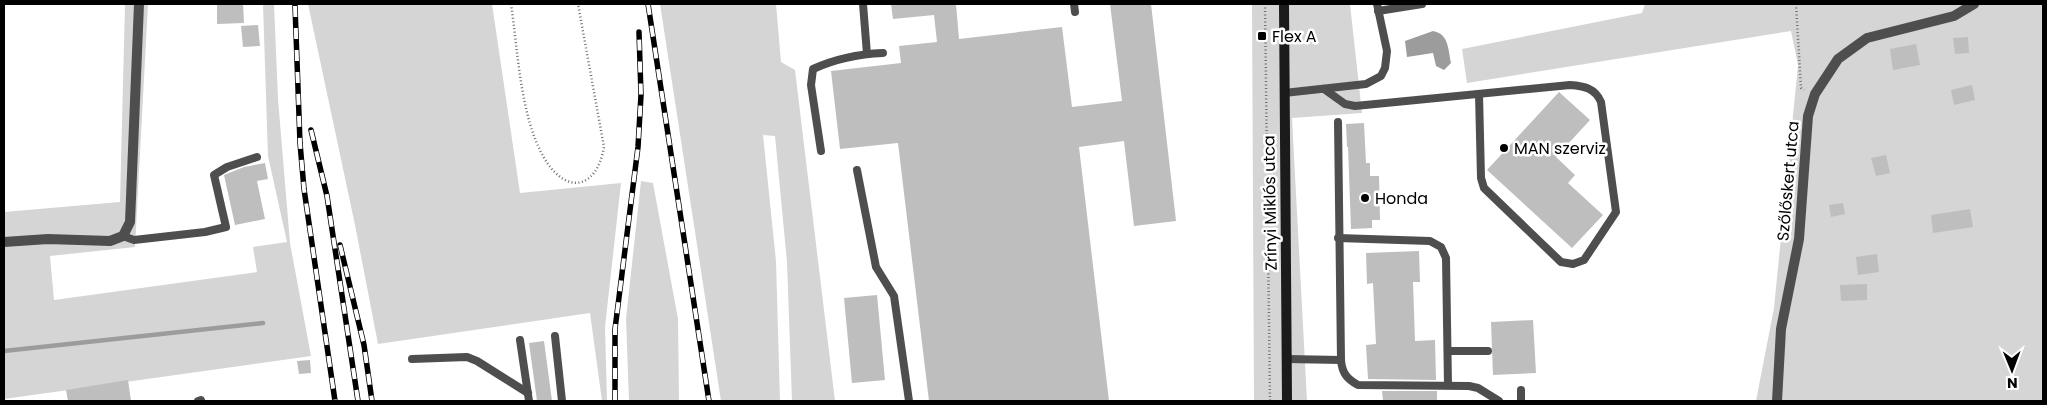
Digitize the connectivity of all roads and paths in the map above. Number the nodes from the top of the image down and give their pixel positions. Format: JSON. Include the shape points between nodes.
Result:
{"nodes":[{"id":1,"x":139,"y":4,"type":"edge"},
{"id":2,"x":511,"y":4,"type":"edge"},
{"id":3,"x":578,"y":4,"type":"edge"},
{"id":4,"x":863,"y":4,"type":"edge"},
{"id":5,"x":1074,"y":4,"type":"edge"},
{"id":6,"x":1265,"y":4,"type":"edge"},
{"id":7,"x":1284,"y":4,"type":"edge"},
{"id":8,"x":1422,"y":4,"type":"edge"},
{"id":9,"x":1796,"y":4,"type":"edge"},
{"id":10,"x":1974,"y":4,"type":"edge"},
{"id":11,"x":1378,"y":8,"type":"edge"},
{"id":12,"x":1075,"y":12,"type":"dead end"},
{"id":13,"x":883,"y":53,"type":"dead end"},
{"id":14,"x":866,"y":54,"type":"junction"},
{"id":15,"x":1324,"y":89,"type":"junction"},
{"id":16,"x":1284,"y":93,"type":"junction"},
{"id":17,"x":1479,"y":94,"type":"junction"},
{"id":18,"x":1815,"y":94,"type":"junction"},
{"id":19,"x":1338,"y":122,"type":"dead end"},
{"id":20,"x":821,"y":151,"type":"dead end"},
{"id":21,"x":257,"y":157,"type":"dead end"},
{"id":22,"x":857,"y":170,"type":"dead end"},
{"id":23,"x":123,"y":236,"type":"junction"},
{"id":24,"x":1338,"y":238,"type":"junction"},
{"id":25,"x":4,"y":242,"type":"edge"},
{"id":26,"x":555,"y":336,"type":"dead end"},
{"id":27,"x":520,"y":340,"type":"dead end"},
{"id":28,"x":1448,"y":351,"type":"junction"},
{"id":29,"x":1488,"y":351,"type":"dead end"},
{"id":30,"x":412,"y":359,"type":"dead end"},
{"id":31,"x":1287,"y":359,"type":"junction"},
{"id":32,"x":1341,"y":360,"type":"junction"},
{"id":33,"x":1448,"y":385,"type":"junction"},
{"id":34,"x":1521,"y":390,"type":"dead end"},
{"id":35,"x":528,"y":397,"type":"edge"},
{"id":36,"x":562,"y":401,"type":"edge"},
{"id":37,"x":909,"y":401,"type":"edge"},
{"id":38,"x":1270,"y":401,"type":"edge"},
{"id":39,"x":1287,"y":401,"type":"edge"},
{"id":40,"x":1499,"y":401,"type":"edge"},
{"id":41,"x":1521,"y":401,"type":"edge"},
{"id":42,"x":1777,"y":401,"type":"edge"}],
"edges":[{"from":1,"to":23,"type":"street","via":[[130,222]]},
{"from":2,"to":3,"type":"path","via":[[528,114],[542,154],[559,177],[580,183],[593,177],[604,147]]},
{"from":4,"to":14,"type":"lane"},
{"from":5,"to":12,"type":"lane"},
{"from":6,"to":38,"type":"path"},
{"from":7,"to":16,"type":"main road","name":"Zrínyi Miklós utca"},
{"from":8,"to":11,"type":"lane"},
{"from":9,"to":18,"type":"path","via":[[1801,88]]},
{"from":10,"to":18,"type":"street","name":"Szőlőskert utca","via":[[1954,16],[1867,38],[1838,59]]},
{"from":11,"to":15,"type":"lane","via":[[1386,51],[1383,73],[1371,83]]},
{"from":13,"to":14,"type":"lane"},
{"from":14,"to":20,"type":"lane","via":[[830,61],[813,69],[811,85]]},
{"from":15,"to":16,"type":"lane"},
{"from":15,"to":17,"type":"lane","via":[[1345,104],[1355,106]]},
{"from":16,"to":31,"type":"main road","name":"Zrínyi Miklós utca"},
{"from":17,"to":17,"type":"lane","via":[[1484,188],[1561,262],[1579,263],[1584,260],[1616,212],[1598,95],[1583,86],[1570,84]]},
{"from":18,"to":42,"type":"street","name":"Szőlőskert utca","via":[[1808,116],[1799,239],[1781,329]]},
{"from":19,"to":24,"type":"lane"},
{"from":21,"to":23,"type":"lane","via":[[214,175],[226,227],[134,240]]},
{"from":22,"to":37,"type":"lane","via":[[876,267],[894,296]]},
{"from":23,"to":25,"type":"street","via":[[102,242]]},
{"from":24,"to":28,"type":"lane","via":[[1430,241],[1441,247],[1446,258]]},
{"from":24,"to":32,"type":"lane"},
{"from":26,"to":36,"type":"lane"},
{"from":27,"to":35,"type":"lane"},
{"from":28,"to":29,"type":"lane"},
{"from":28,"to":33,"type":"lane"},
{"from":30,"to":35,"type":"lane","via":[[467,357]]},
{"from":31,"to":32,"type":"lane"},
{"from":31,"to":39,"type":"main road","name":"Zrínyi Miklós utca"},
{"from":32,"to":33,"type":"lane","via":[[1346,377],[1358,385]]},
{"from":33,"to":40,"type":"lane","via":[[1478,388]]},
{"from":34,"to":41,"type":"lane"}]}
